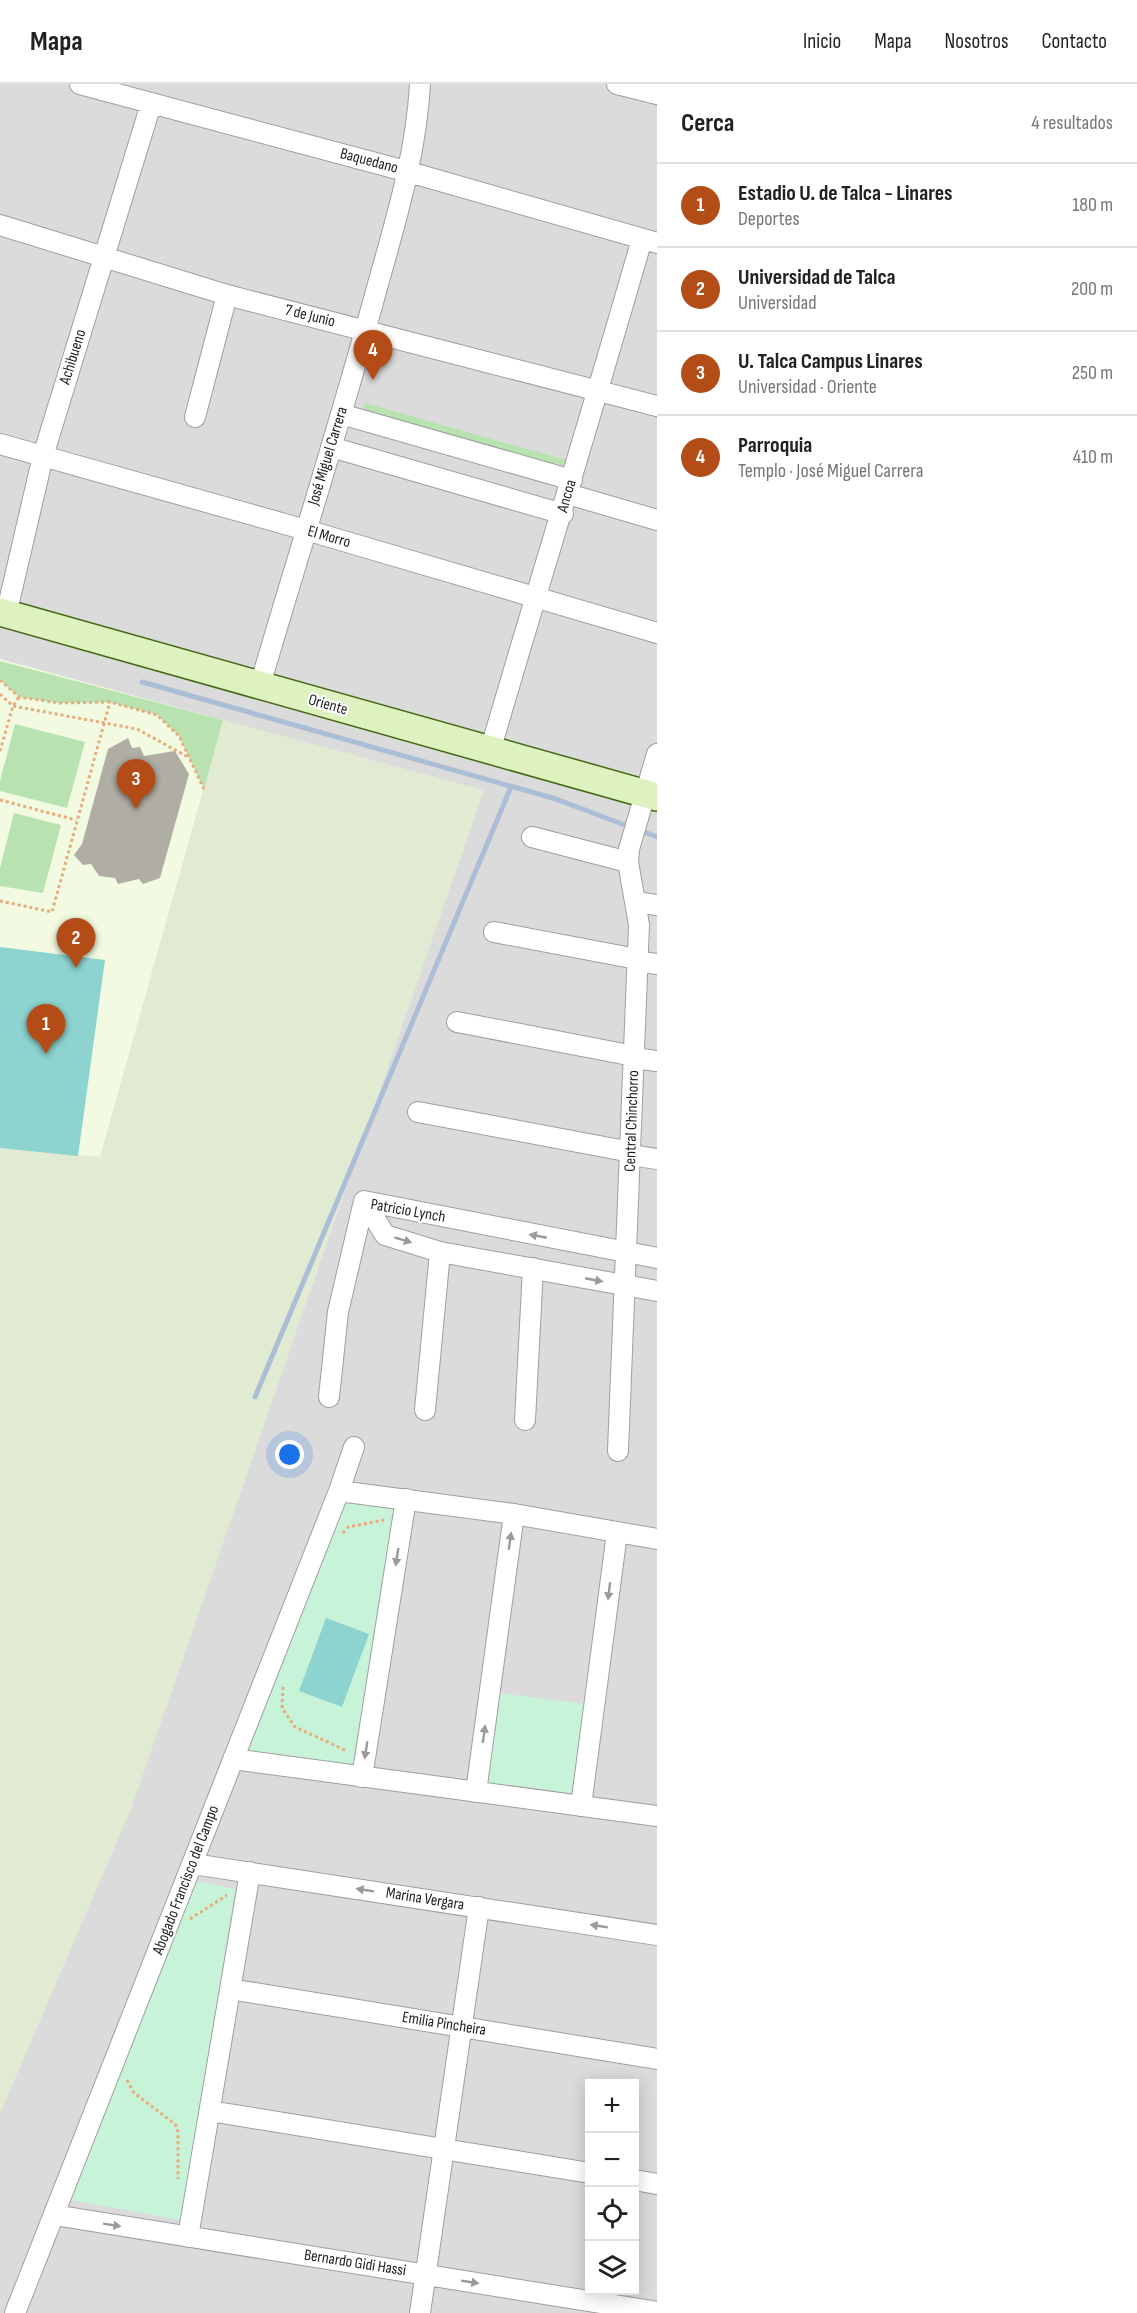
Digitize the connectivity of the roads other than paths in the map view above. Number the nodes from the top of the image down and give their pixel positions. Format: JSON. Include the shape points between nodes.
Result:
{"nodes":[{"id":1,"x":80,"y":84,"type":"edge"},
{"id":2,"x":420,"y":84,"type":"edge"},
{"id":3,"x":617,"y":84,"type":"edge"},
{"id":4,"x":657,"y":94,"type":"edge"},
{"id":5,"x":151,"y":104,"type":"junction"},
{"id":6,"x":409,"y":172,"type":"junction"},
{"id":7,"x":0,"y":225,"type":"edge"},
{"id":8,"x":650,"y":241,"type":"edge"},
{"id":9,"x":103,"y":257,"type":"junction"},
{"id":10,"x":227,"y":295,"type":"junction"},
{"id":11,"x":365,"y":330,"type":"junction"},
{"id":12,"x":598,"y":390,"type":"junction"},
{"id":13,"x":657,"y":406,"type":"edge"},
{"id":14,"x":341,"y":414,"type":"junction"},
{"id":15,"x":195,"y":417,"type":"dead end"},
{"id":16,"x":0,"y":444,"type":"edge"},
{"id":17,"x":331,"y":447,"type":"junction"},
{"id":18,"x":43,"y":456,"type":"junction"},
{"id":19,"x":570,"y":487,"type":"junction"},
{"id":20,"x":562,"y":514,"type":"junction"},
{"id":21,"x":657,"y":520,"type":"edge"},
{"id":22,"x":306,"y":530,"type":"junction"},
{"id":23,"x":535,"y":598,"type":"junction"},
{"id":24,"x":3,"y":614,"type":"edge"},
{"id":25,"x":657,"y":633,"type":"edge"},
{"id":26,"x":260,"y":685,"type":"junction"},
{"id":27,"x":490,"y":751,"type":"junction"},
{"id":28,"x":657,"y":754,"type":"edge"},
{"id":29,"x":651,"y":795,"type":"edge"},
{"id":30,"x":532,"y":837,"type":"dead end"},
{"id":31,"x":628,"y":856,"type":"junction"},
{"id":32,"x":636,"y":902,"type":"junction"},
{"id":33,"x":657,"y":906,"type":"edge"},
{"id":34,"x":494,"y":932,"type":"dead end"},
{"id":35,"x":637,"y":960,"type":"junction"},
{"id":36,"x":657,"y":964,"type":"edge"},
{"id":37,"x":457,"y":1022,"type":"dead end"},
{"id":38,"x":634,"y":1057,"type":"junction"},
{"id":39,"x":657,"y":1061,"type":"edge"},
{"id":40,"x":418,"y":1112,"type":"dead end"},
{"id":41,"x":631,"y":1153,"type":"junction"},
{"id":42,"x":657,"y":1159,"type":"edge"},
{"id":43,"x":364,"y":1202,"type":"junction"},
{"id":44,"x":440,"y":1252,"type":"junction"},
{"id":45,"x":627,"y":1253,"type":"junction"},
{"id":46,"x":657,"y":1258,"type":"edge"},
{"id":47,"x":533,"y":1268,"type":"junction"},
{"id":48,"x":626,"y":1286,"type":"junction"},
{"id":49,"x":657,"y":1291,"type":"edge"},
{"id":50,"x":329,"y":1397,"type":"dead end"},
{"id":51,"x":425,"y":1410,"type":"dead end"},
{"id":52,"x":525,"y":1420,"type":"dead end"},
{"id":53,"x":354,"y":1447,"type":"dead end"},
{"id":54,"x":618,"y":1451,"type":"dead end"},
{"id":55,"x":339,"y":1491,"type":"junction"},
{"id":56,"x":404,"y":1508,"type":"junction"},
{"id":57,"x":514,"y":1514,"type":"junction"},
{"id":58,"x":617,"y":1533,"type":"junction"},
{"id":59,"x":657,"y":1539,"type":"edge"},
{"id":60,"x":234,"y":1760,"type":"junction"},
{"id":61,"x":363,"y":1768,"type":"junction"},
{"id":62,"x":476,"y":1792,"type":"junction"},
{"id":63,"x":581,"y":1806,"type":"junction"},
{"id":64,"x":657,"y":1816,"type":"edge"},
{"id":65,"x":192,"y":1864,"type":"junction"},
{"id":66,"x":248,"y":1882,"type":"junction"},
{"id":67,"x":479,"y":1907,"type":"junction"},
{"id":68,"x":657,"y":1935,"type":"edge"},
{"id":69,"x":230,"y":1989,"type":"junction"},
{"id":70,"x":462,"y":2027,"type":"junction"},
{"id":71,"x":657,"y":2059,"type":"edge"},
{"id":72,"x":210,"y":2111,"type":"junction"},
{"id":73,"x":444,"y":2149,"type":"junction"},
{"id":74,"x":585,"y":2172,"type":"edge"},
{"id":75,"x":639,"y":2181,"type":"edge"},
{"id":76,"x":657,"y":2184,"type":"edge"},
{"id":77,"x":54,"y":2215,"type":"junction"},
{"id":78,"x":188,"y":2237,"type":"junction"},
{"id":79,"x":426,"y":2275,"type":"junction"},
{"id":80,"x":657,"y":2312,"type":"edge"},
{"id":81,"x":15,"y":2313,"type":"edge"},
{"id":82,"x":420,"y":2313,"type":"edge"}],
"edges":[{"from":1,"to":5,"type":"street","name":"Baquedano"},
{"from":2,"to":6,"type":"street","name":"José Miguel Carrera"},
{"from":3,"to":4,"type":"street"},
{"from":5,"to":6,"type":"street","name":"Baquedano"},
{"from":5,"to":9,"type":"street","name":"Achibueno"},
{"from":6,"to":8,"type":"street","name":"Baquedano"},
{"from":6,"to":11,"type":"street","name":"José Miguel Carrera"},
{"from":7,"to":9,"type":"street","name":"7 de Junio"},
{"from":8,"to":12,"type":"street","name":"Ancoa"},
{"from":9,"to":10,"type":"street","name":"7 de Junio"},
{"from":9,"to":18,"type":"street","name":"Achibueno"},
{"from":10,"to":11,"type":"street","name":"7 de Junio"},
{"from":10,"to":15,"type":"street"},
{"from":11,"to":12,"type":"street","name":"7 de Junio"},
{"from":11,"to":14,"type":"street","name":"José Miguel Carrera"},
{"from":12,"to":13,"type":"street","name":"7 de Junio"},
{"from":12,"to":19,"type":"street","name":"Ancoa"},
{"from":14,"to":17,"type":"street","name":"José Miguel Carrera"},
{"from":14,"to":19,"type":"street"},
{"from":16,"to":18,"type":"street","name":"El Morro"},
{"from":17,"to":20,"type":"street"},
{"from":17,"to":22,"type":"street","name":"José Miguel Carrera"},
{"from":18,"to":22,"type":"street","name":"El Morro"},
{"from":18,"to":24,"type":"street","name":"Achibueno"},
{"from":19,"to":20,"type":"street","name":"Ancoa"},
{"from":19,"to":21,"type":"street"},
{"from":20,"to":23,"type":"street","name":"Ancoa"},
{"from":22,"to":23,"type":"street","name":"El Morro"},
{"from":22,"to":26,"type":"street","name":"José Miguel Carrera"},
{"from":23,"to":25,"type":"street","name":"El Morro"},
{"from":23,"to":27,"type":"street","name":"Ancoa"},
{"from":24,"to":26,"type":"street","name":"Oriente"},
{"from":26,"to":27,"type":"street","name":"Oriente"},
{"from":27,"to":29,"type":"street","name":"Oriente"},
{"from":28,"to":29,"type":"street","name":"Central Chinchorro"},
{"from":29,"to":31,"type":"street","name":"Central Chinchorro"},
{"from":30,"to":31,"type":"street"},
{"from":31,"to":32,"type":"street","name":"Central Chinchorro"},
{"from":32,"to":33,"type":"street"},
{"from":32,"to":35,"type":"street","name":"Central Chinchorro"},
{"from":34,"to":35,"type":"street"},
{"from":35,"to":36,"type":"street"},
{"from":35,"to":38,"type":"street","name":"Central Chinchorro"},
{"from":37,"to":38,"type":"street"},
{"from":38,"to":39,"type":"street"},
{"from":38,"to":41,"type":"street","name":"Central Chinchorro"},
{"from":40,"to":41,"type":"street"},
{"from":41,"to":42,"type":"street"},
{"from":41,"to":45,"type":"street","name":"Central Chinchorro"},
{"from":43,"to":44,"type":"street","name":"Patricio Lynch","one_way":true,"via":[[385,1235]]},
{"from":45,"to":43,"type":"street","name":"Patricio Lynch","one_way":true},
{"from":43,"to":50,"type":"street","via":[[338,1312]]},
{"from":44,"to":47,"type":"street","name":"Patricio Lynch"},
{"from":44,"to":51,"type":"street"},
{"from":45,"to":46,"type":"street","name":"Patricio Lynch"},
{"from":45,"to":48,"type":"street","name":"Central Chinchorro"},
{"from":47,"to":48,"type":"street","name":"Patricio Lynch","one_way":true},
{"from":47,"to":52,"type":"street"},
{"from":48,"to":49,"type":"street","name":"Patricio Lynch"},
{"from":48,"to":54,"type":"street","name":"Central Chinchorro"},
{"from":53,"to":55,"type":"street","name":"Abogado Francisco del Campo"},
{"from":55,"to":56,"type":"street"},
{"from":55,"to":60,"type":"street","name":"Abogado Francisco del Campo"},
{"from":56,"to":57,"type":"street"},
{"from":56,"to":61,"type":"street","one_way":true},
{"from":57,"to":58,"type":"street"},
{"from":62,"to":57,"type":"street","one_way":true},
{"from":58,"to":59,"type":"street"},
{"from":58,"to":63,"type":"street","one_way":true},
{"from":60,"to":61,"type":"street"},
{"from":60,"to":65,"type":"street","name":"Abogado Francisco del Campo"},
{"from":61,"to":62,"type":"street"},
{"from":62,"to":63,"type":"street"},
{"from":63,"to":64,"type":"street"},
{"from":65,"to":66,"type":"street","name":"Marina Vergara"},
{"from":65,"to":77,"type":"street","name":"Abogado Francisco del Campo"},
{"from":67,"to":66,"type":"street","name":"Marina Vergara","one_way":true},
{"from":66,"to":69,"type":"street"},
{"from":68,"to":67,"type":"street","name":"Marina Vergara","one_way":true},
{"from":67,"to":70,"type":"street"},
{"from":69,"to":70,"type":"street","name":"Emilia Pincheira"},
{"from":69,"to":72,"type":"street"},
{"from":70,"to":71,"type":"street","name":"Emilia Pincheira"},
{"from":70,"to":73,"type":"street"},
{"from":72,"to":73,"type":"street"},
{"from":72,"to":78,"type":"street"},
{"from":73,"to":74,"type":"street"},
{"from":73,"to":79,"type":"street"},
{"from":75,"to":76,"type":"street"},
{"from":77,"to":78,"type":"street","name":"Bernardo Gidi Hassi","one_way":true},
{"from":77,"to":81,"type":"street","name":"Abogado Francisco del Campo"},
{"from":78,"to":79,"type":"street","name":"Bernardo Gidi Hassi"},
{"from":79,"to":80,"type":"street","name":"Bernardo Gidi Hassi","one_way":true},
{"from":79,"to":82,"type":"street"}]}
